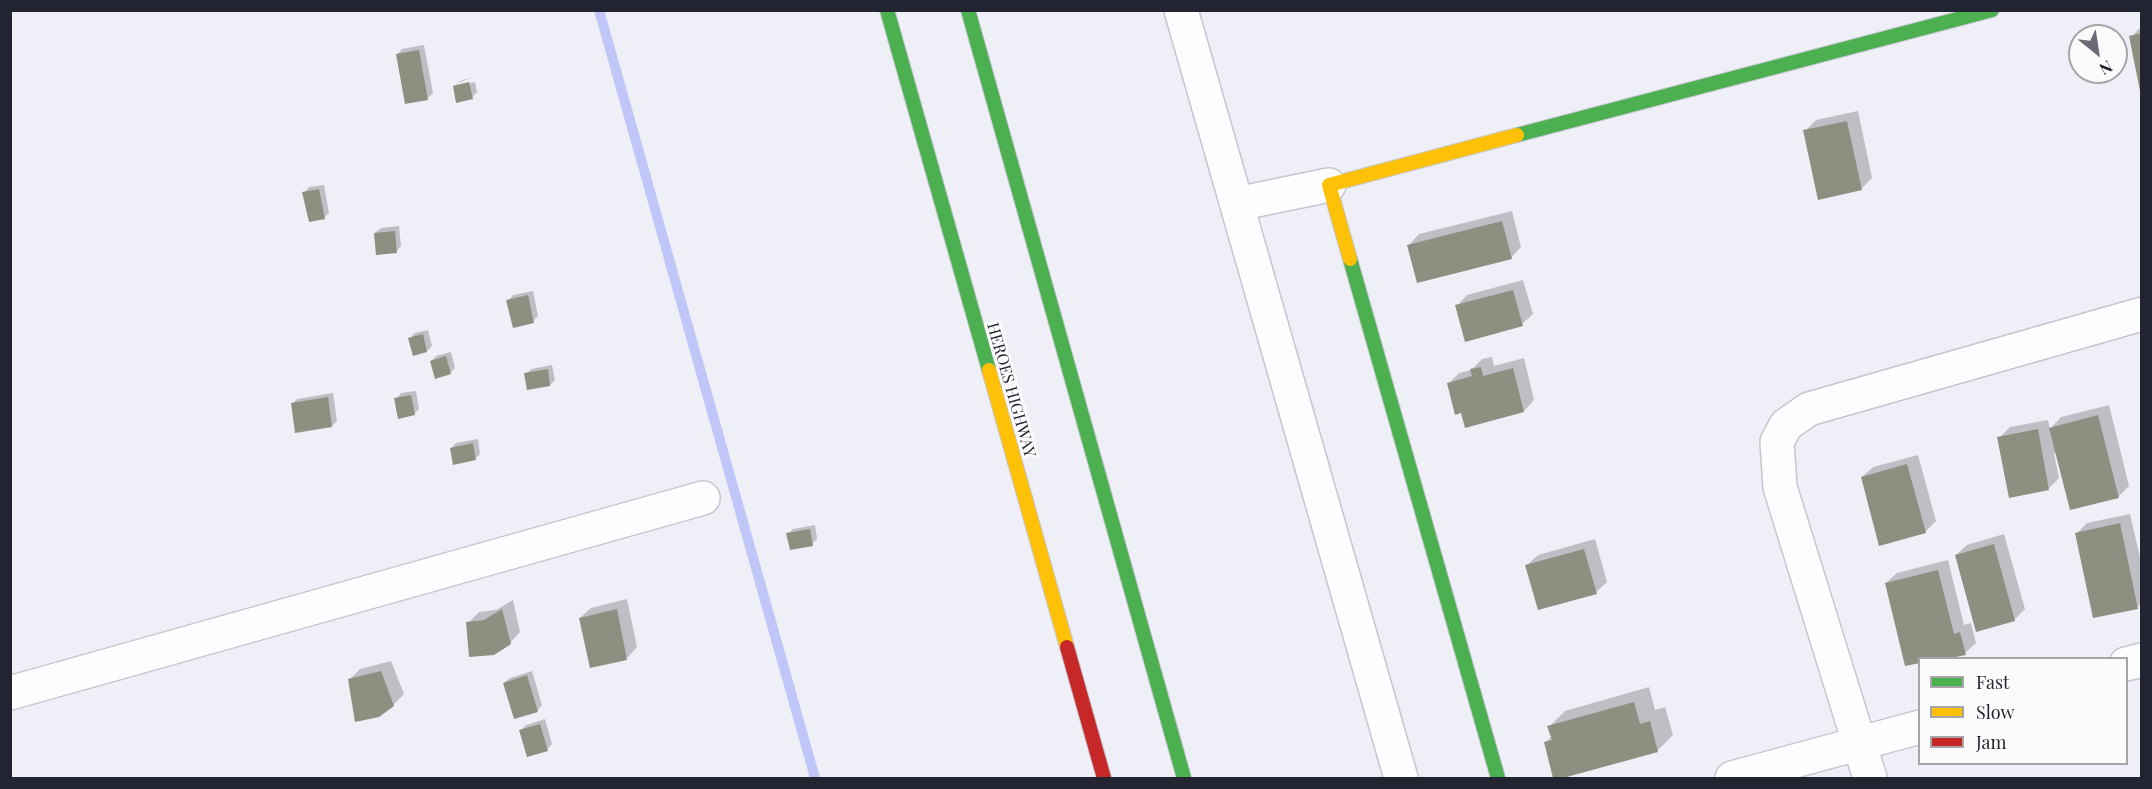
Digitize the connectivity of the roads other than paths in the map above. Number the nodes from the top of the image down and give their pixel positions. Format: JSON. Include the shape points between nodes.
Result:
{"nodes":[{"id":1,"x":887,"y":10,"type":"edge"},
{"id":2,"x":968,"y":10,"type":"edge"},
{"id":3,"x":1181,"y":10,"type":"edge"},
{"id":4,"x":1992,"y":10,"type":"edge"},
{"id":5,"x":1329,"y":185,"type":"junction"},
{"id":6,"x":1237,"y":204,"type":"junction"},
{"id":7,"x":2142,"y":314,"type":"edge"},
{"id":8,"x":703,"y":498,"type":"dead end"},
{"id":9,"x":10,"y":693,"type":"edge"},
{"id":10,"x":1918,"y":728,"type":"edge"},
{"id":11,"x":1860,"y":745,"type":"junction"},
{"id":12,"x":1104,"y":778,"type":"edge"},
{"id":13,"x":1184,"y":778,"type":"edge"},
{"id":14,"x":1401,"y":778,"type":"edge"},
{"id":15,"x":1498,"y":778,"type":"edge"},
{"id":16,"x":1732,"y":778,"type":"edge"},
{"id":17,"x":1870,"y":778,"type":"edge"}],
"edges":[{"from":1,"to":12,"type":"main road","name":"HEROES HIGHWAY"},
{"from":2,"to":13,"type":"main road"},
{"from":3,"to":6,"type":"street"},
{"from":4,"to":5,"type":"main road"},
{"from":5,"to":6,"type":"street"},
{"from":5,"to":15,"type":"main road"},
{"from":6,"to":14,"type":"street"},
{"from":7,"to":11,"type":"street","via":[[1809,409],[1786,425],[1777,442],[1780,487]]},
{"from":8,"to":9,"type":"street"},
{"from":10,"to":11,"type":"street"},
{"from":11,"to":16,"type":"street"},
{"from":11,"to":17,"type":"street"}]}
